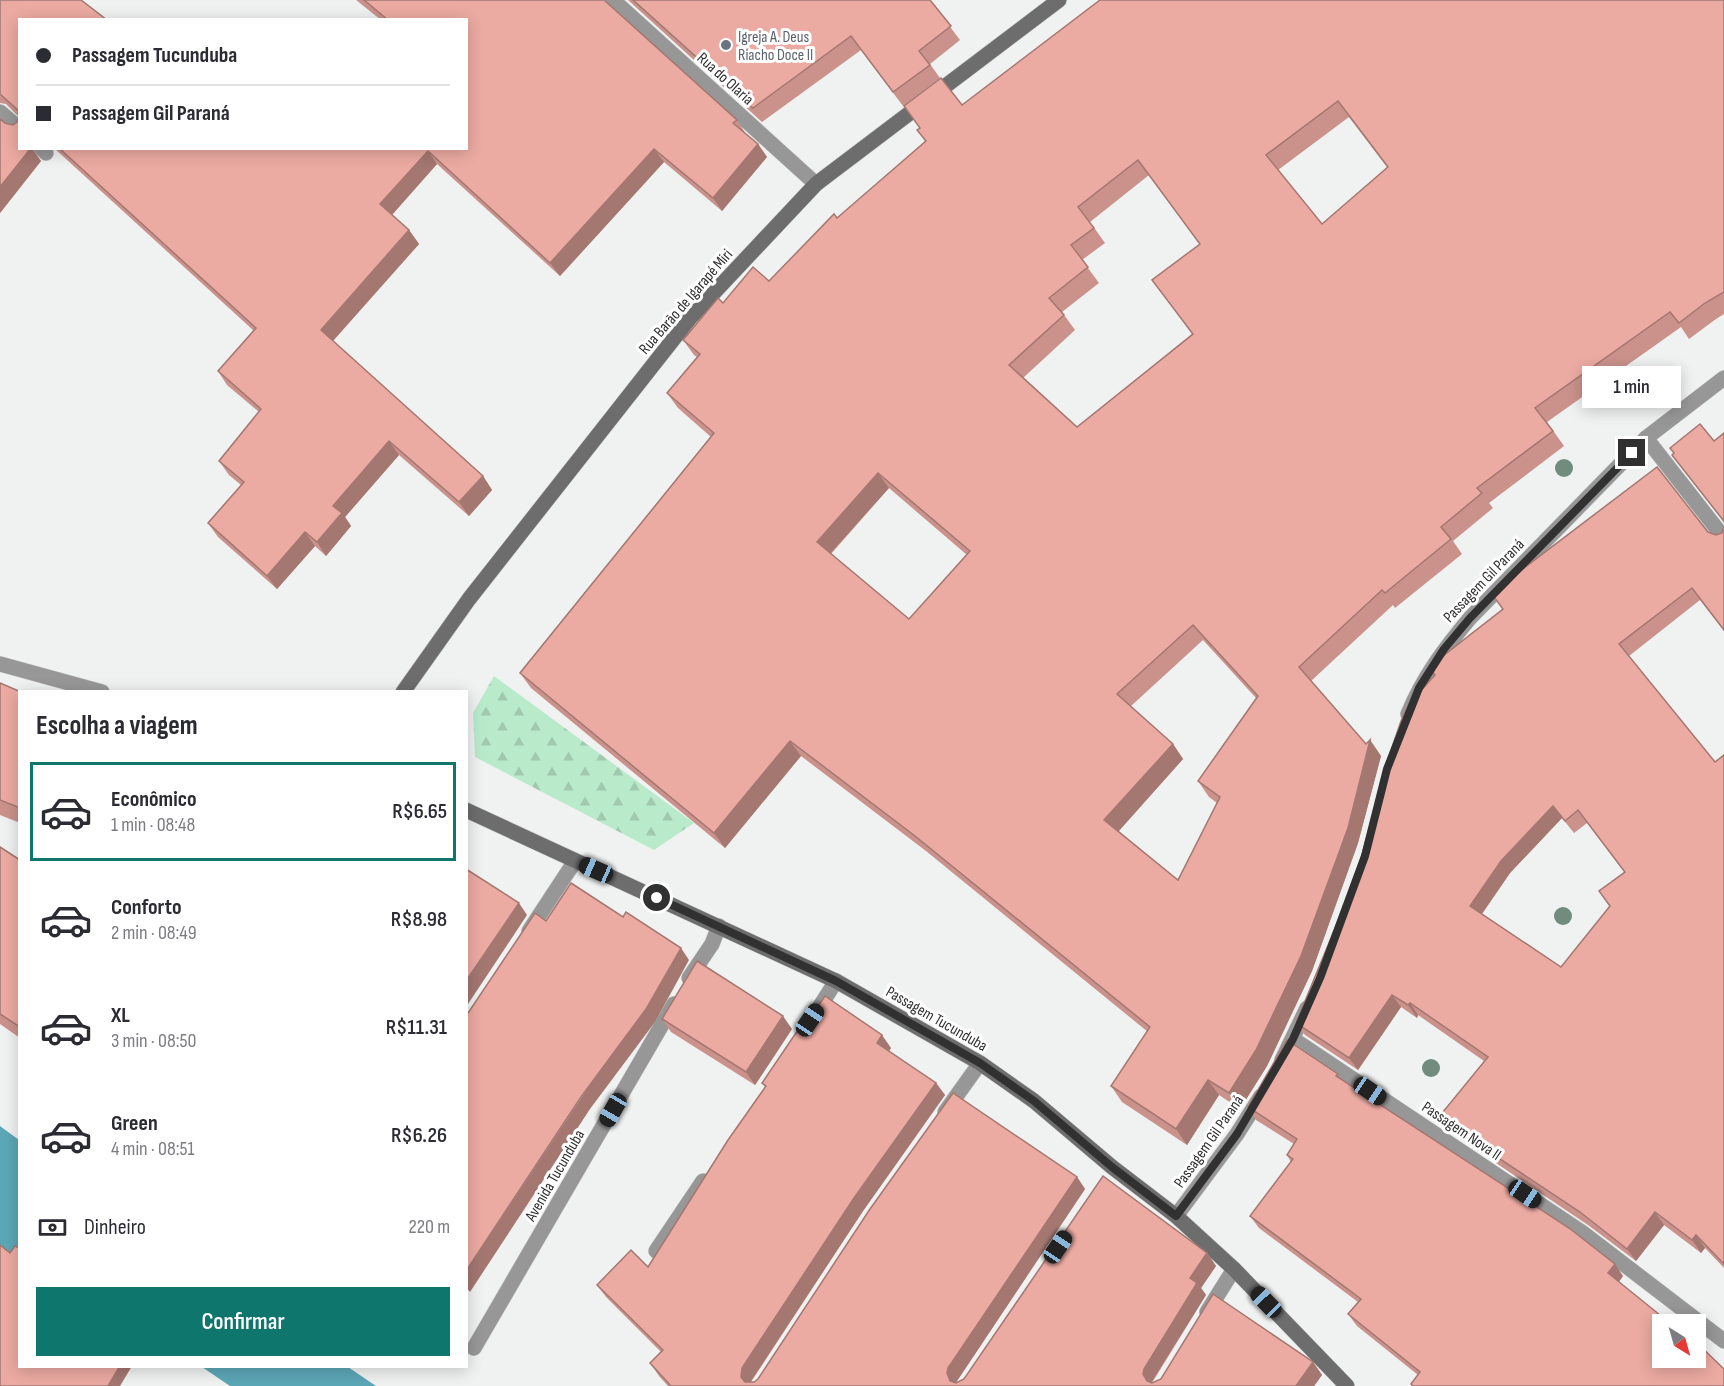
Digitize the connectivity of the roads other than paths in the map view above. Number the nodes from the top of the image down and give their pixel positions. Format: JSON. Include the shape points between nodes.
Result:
{"nodes":[{"id":1,"x":612,"y":0,"type":"edge"},
{"id":2,"x":1059,"y":0,"type":"edge"},
{"id":3,"x":0,"y":112,"type":"edge"},
{"id":4,"x":18,"y":127,"type":"edge"},
{"id":5,"x":816,"y":184,"type":"junction"},
{"id":6,"x":1724,"y":378,"type":"edge"},
{"id":7,"x":1646,"y":438,"type":"junction"},
{"id":8,"x":1724,"y":538,"type":"edge"},
{"id":9,"x":0,"y":664,"type":"edge"},
{"id":10,"x":95,"y":690,"type":"edge"},
{"id":11,"x":404,"y":690,"type":"edge"},
{"id":12,"x":1403,"y":729,"type":"edge"},
{"id":13,"x":468,"y":811,"type":"edge"},
{"id":14,"x":575,"y":861,"type":"junction"},
{"id":15,"x":719,"y":926,"type":"junction"},
{"id":16,"x":518,"y":948,"type":"edge"},
{"id":17,"x":836,"y":981,"type":"junction"},
{"id":18,"x":1311,"y":998,"type":"edge"},
{"id":19,"x":804,"y":1030,"type":"edge"},
{"id":20,"x":1293,"y":1039,"type":"junction"},
{"id":21,"x":980,"y":1063,"type":"junction"},
{"id":22,"x":939,"y":1120,"type":"edge"},
{"id":23,"x":714,"y":1165,"type":"edge"},
{"id":24,"x":1176,"y":1216,"type":"junction"},
{"id":25,"x":656,"y":1251,"type":"edge"},
{"id":26,"x":1234,"y":1269,"type":"junction"},
{"id":27,"x":1197,"y":1327,"type":"edge"},
{"id":28,"x":1724,"y":1341,"type":"edge"},
{"id":29,"x":474,"y":1348,"type":"dead end"},
{"id":30,"x":1347,"y":1386,"type":"edge"}],
"edges":[{"from":1,"to":5,"type":"street","name":"Rua do Olaria"},
{"from":2,"to":5,"type":"street","name":"Rua Barão de Igarapé Miri"},
{"from":3,"to":4,"type":"street"},
{"from":5,"to":11,"type":"street","name":"Rua Barão de Igarapé Miri","via":[[690,318],[469,599]]},
{"from":6,"to":7,"type":"street","name":"Passagem Gil Paraná"},
{"from":7,"to":8,"type":"street"},
{"from":7,"to":12,"type":"street","name":"Passagem Gil Paraná","via":[[1444,649],[1419,688]]},
{"from":9,"to":10,"type":"street"},
{"from":13,"to":14,"type":"street","name":"Passagem Tucunduba"},
{"from":14,"to":15,"type":"street","name":"Passagem Tucunduba"},
{"from":14,"to":16,"type":"street"},
{"from":15,"to":17,"type":"street","name":"Passagem Tucunduba"},
{"from":15,"to":29,"type":"street","name":"Avenida Tucunduba"},
{"from":17,"to":19,"type":"street"},
{"from":17,"to":21,"type":"street","name":"Passagem Tucunduba"},
{"from":18,"to":20,"type":"street","name":"Passagem Gil Paraná"},
{"from":20,"to":24,"type":"street","name":"Passagem Gil Paraná","via":[[1237,1134]]},
{"from":20,"to":28,"type":"street","name":"Passagem Nova II","via":[[1583,1233]]},
{"from":21,"to":22,"type":"street"},
{"from":21,"to":24,"type":"street","name":"Passagem Tucunduba","via":[[1034,1101],[1108,1172]]},
{"from":23,"to":25,"type":"street"},
{"from":24,"to":26,"type":"street","name":"Passagem Tucunduba"},
{"from":26,"to":27,"type":"street"},
{"from":26,"to":30,"type":"street","name":"Passagem Tucunduba"}]}
